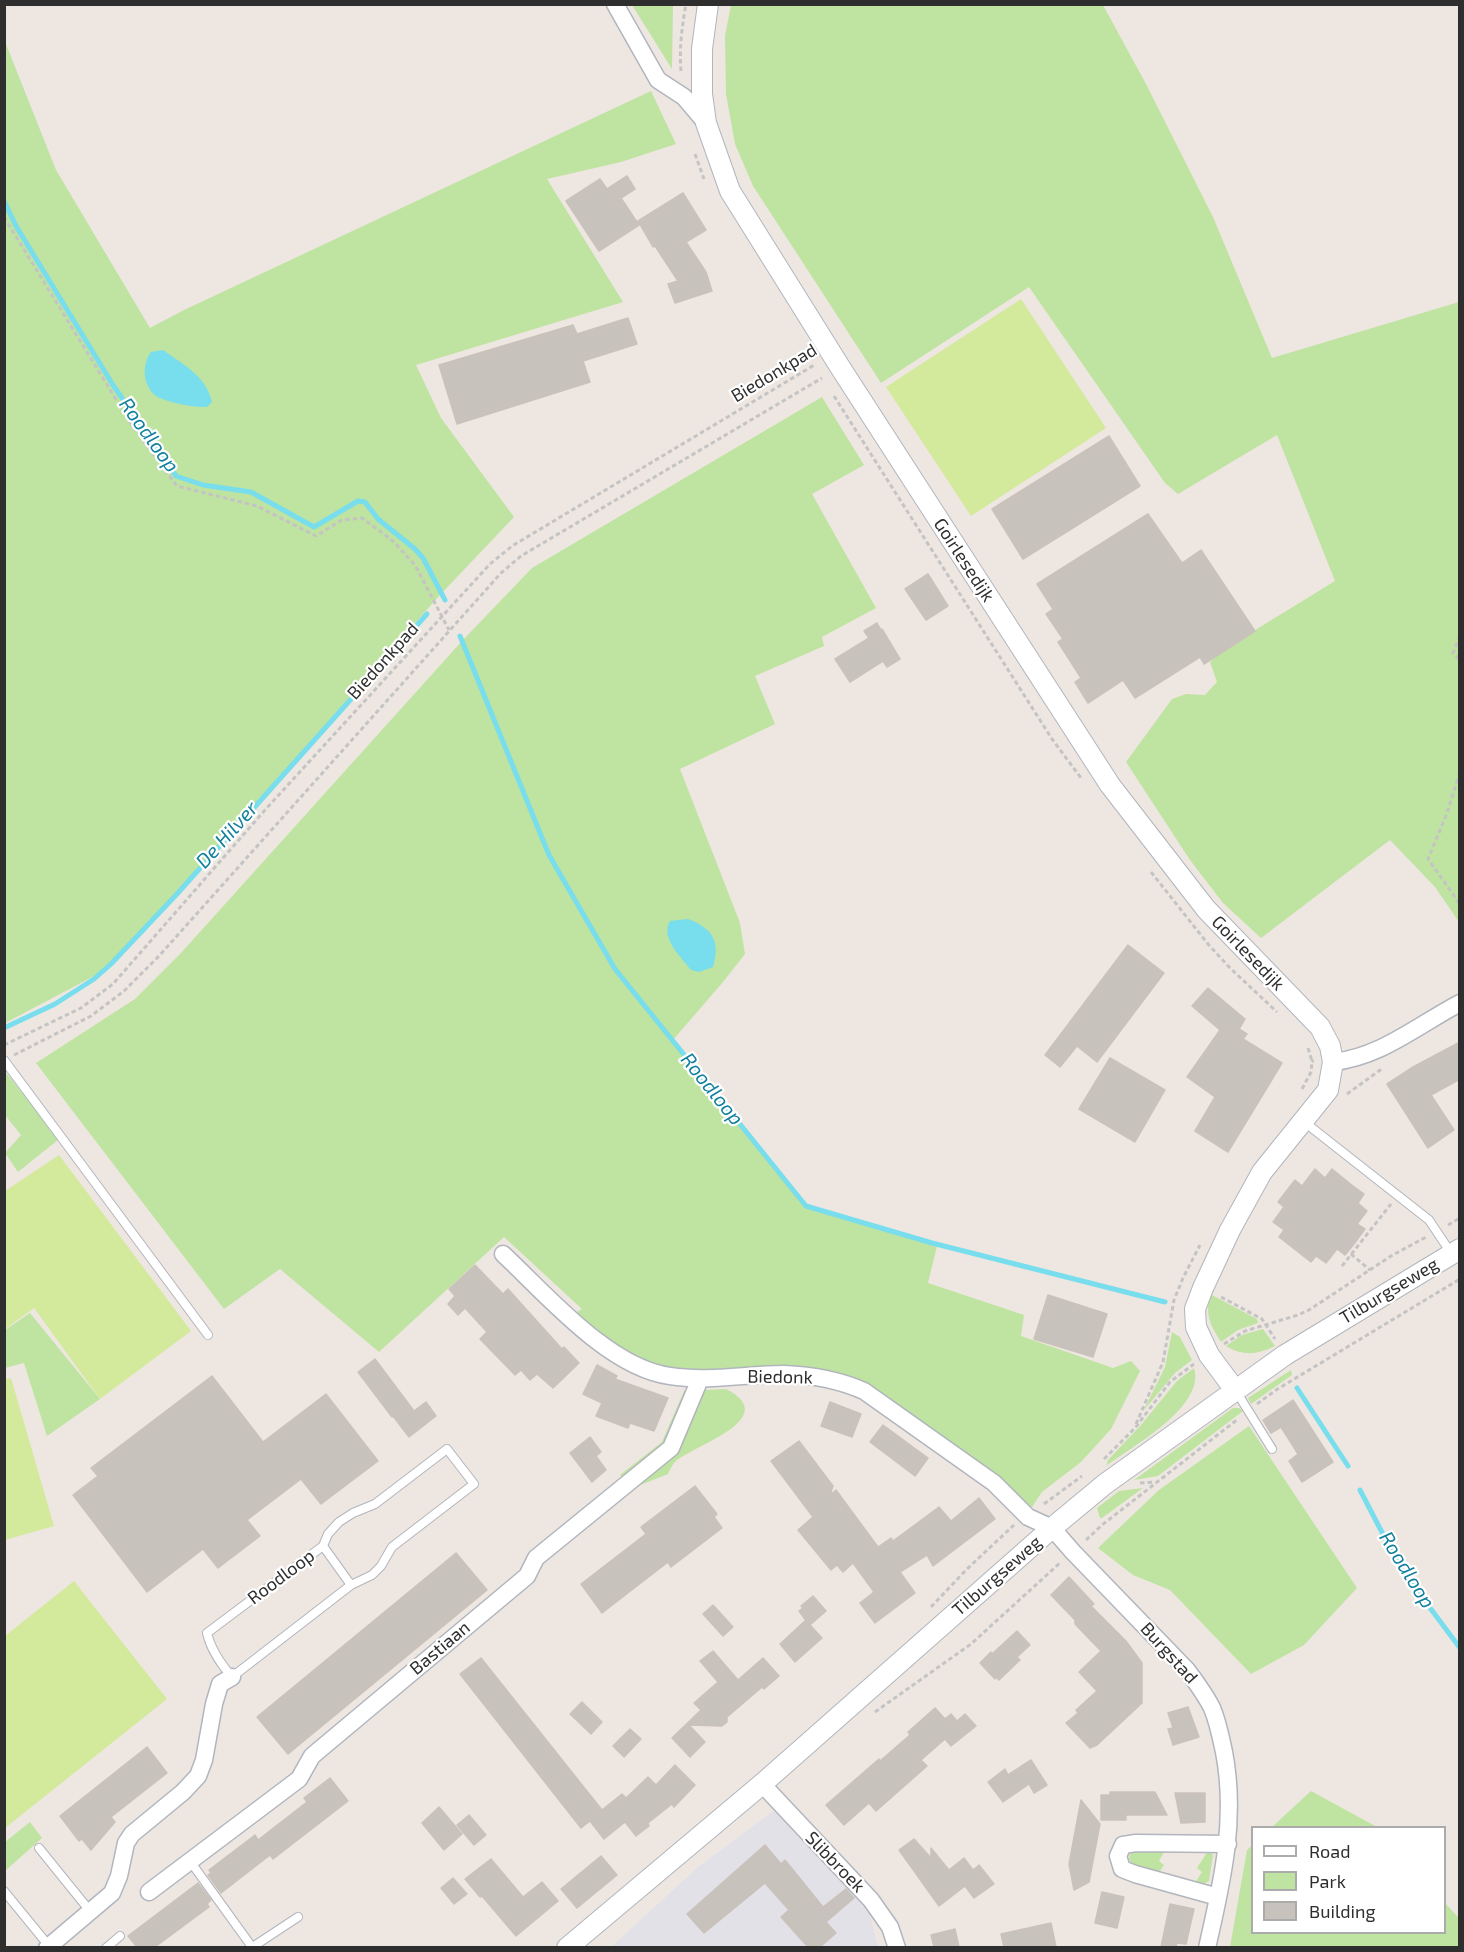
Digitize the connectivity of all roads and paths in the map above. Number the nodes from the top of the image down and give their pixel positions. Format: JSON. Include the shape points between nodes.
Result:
{"nodes":[{"id":1,"x":615,"y":4,"type":"edge"},
{"id":2,"x":708,"y":4,"type":"edge"},
{"id":3,"x":706,"y":123,"type":"junction"},
{"id":4,"x":4,"y":217,"type":"edge"},
{"id":5,"x":832,"y":354,"type":"junction"},
{"id":6,"x":822,"y":378,"type":"dead end"},
{"id":7,"x":442,"y":616,"type":"junction"},
{"id":8,"x":449,"y":630,"type":"junction"},
{"id":9,"x":1460,"y":636,"type":"edge"},
{"id":10,"x":1460,"y":660,"type":"edge"},
{"id":11,"x":1460,"y":771,"type":"edge"},
{"id":12,"x":1460,"y":904,"type":"edge"},
{"id":13,"x":1460,"y":1003,"type":"edge"},
{"id":14,"x":4,"y":1045,"type":"edge"},
{"id":15,"x":1389,"y":1045,"type":"junction"},
{"id":16,"x":4,"y":1060,"type":"edge"},
{"id":17,"x":1333,"y":1062,"type":"junction"},
{"id":18,"x":1346,"y":1094,"type":"dead end"},
{"id":19,"x":1303,"y":1121,"type":"junction"},
{"id":20,"x":1397,"y":1196,"type":"junction"},
{"id":21,"x":1460,"y":1218,"type":"edge"},
{"id":22,"x":1436,"y":1231,"type":"junction"},
{"id":23,"x":1455,"y":1251,"type":"edge"},
{"id":24,"x":503,"y":1254,"type":"dead end"},
{"id":25,"x":1351,"y":1254,"type":"junction"},
{"id":26,"x":1342,"y":1266,"type":"dead end"},
{"id":27,"x":1370,"y":1270,"type":"junction"},
{"id":28,"x":1183,"y":1278,"type":"dead end"},
{"id":29,"x":1460,"y":1279,"type":"edge"},
{"id":30,"x":1203,"y":1288,"type":"junction"},
{"id":31,"x":1266,"y":1325,"type":"junction"},
{"id":32,"x":208,"y":1335,"type":"dead end"},
{"id":33,"x":1209,"y":1355,"type":"junction"},
{"id":34,"x":700,"y":1379,"type":"junction"},
{"id":35,"x":1235,"y":1389,"type":"junction"},
{"id":36,"x":1249,"y":1410,"type":"junction"},
{"id":37,"x":1272,"y":1449,"type":"dead end"},
{"id":38,"x":1096,"y":1465,"type":"dead end"},
{"id":39,"x":1088,"y":1472,"type":"dead end"},
{"id":40,"x":1028,"y":1517,"type":"junction"},
{"id":41,"x":1052,"y":1527,"type":"junction"},
{"id":42,"x":323,"y":1546,"type":"junction"},
{"id":43,"x":1073,"y":1552,"type":"junction"},
{"id":44,"x":351,"y":1585,"type":"junction"},
{"id":45,"x":928,"y":1610,"type":"dead end"},
{"id":46,"x":232,"y":1677,"type":"junction"},
{"id":47,"x":871,"y":1714,"type":"dead end"},
{"id":48,"x":762,"y":1784,"type":"junction"},
{"id":49,"x":1228,"y":1844,"type":"junction"},
{"id":50,"x":39,"y":1848,"type":"dead end"},
{"id":51,"x":190,"y":1862,"type":"junction"},
{"id":52,"x":4,"y":1891,"type":"edge"},
{"id":53,"x":149,"y":1892,"type":"dead end"},
{"id":54,"x":1218,"y":1897,"type":"junction"},
{"id":55,"x":90,"y":1911,"type":"junction"},
{"id":56,"x":298,"y":1917,"type":"dead end"},
{"id":57,"x":120,"y":1936,"type":"dead end"},
{"id":58,"x":48,"y":1947,"type":"edge"},
{"id":59,"x":106,"y":1947,"type":"edge"},
{"id":60,"x":252,"y":1947,"type":"edge"},
{"id":61,"x":567,"y":1947,"type":"edge"},
{"id":62,"x":897,"y":1947,"type":"edge"},
{"id":63,"x":1206,"y":1947,"type":"edge"}],
"edges":[{"from":1,"to":3,"type":"street","via":[[658,80],[684,97]]},
{"from":2,"to":3,"type":"street","name":"Goirlesedijk","via":[[702,49]]},
{"from":3,"to":5,"type":"street","name":"Goirlesedijk","via":[[730,191]]},
{"from":4,"to":7,"type":"path","via":[[132,427],[177,486],[256,506],[316,536],[342,520],[362,518],[393,541],[415,565]]},
{"from":5,"to":7,"type":"path","name":"Biedonkpad","via":[[512,546]]},
{"from":5,"to":17,"type":"street","name":"Goirlesedijk","via":[[1110,785],[1206,909],[1320,1028]]},
{"from":6,"to":8,"type":"path","name":"Biedonkpad","via":[[521,556]]},
{"from":7,"to":8,"type":"path"},
{"from":7,"to":14,"type":"path","name":"Biedonkpad","via":[[113,984],[81,1008]]},
{"from":8,"to":16,"type":"path","name":"Biedonkpad","via":[[124,991],[91,1016]]},
{"from":9,"to":10,"type":"path","via":[[1453,653]]},
{"from":11,"to":12,"type":"path","via":[[1428,859]]},
{"from":13,"to":15,"type":"street"},
{"from":15,"to":17,"type":"street","via":[[1353,1060]]},
{"from":15,"to":18,"type":"path","via":[[1393,1059]]},
{"from":16,"to":32,"type":"lane"},
{"from":17,"to":19,"type":"street","via":[[1328,1090]]},
{"from":19,"to":20,"type":"lane"},
{"from":19,"to":30,"type":"street","via":[[1262,1172]]},
{"from":20,"to":22,"type":"lane","via":[[1429,1220]]},
{"from":20,"to":25,"type":"path"},
{"from":21,"to":22,"type":"path","name":"Tilburgseweg"},
{"from":22,"to":23,"type":"lane"},
{"from":22,"to":27,"type":"path","name":"Tilburgseweg"},
{"from":23,"to":35,"type":"street","name":"Tilburgseweg"},
{"from":24,"to":34,"type":"street","name":"Biedonk","via":[[598,1343],[635,1365],[667,1376]]},
{"from":25,"to":26,"type":"path"},
{"from":25,"to":27,"type":"path"},
{"from":27,"to":31,"type":"path","name":"Tilburgseweg","via":[[1309,1310]]},
{"from":28,"to":30,"type":"path"},
{"from":29,"to":36,"type":"path","name":"Tilburgseweg"},
{"from":30,"to":31,"type":"path","via":[[1262,1319]]},
{"from":30,"to":33,"type":"street","via":[[1195,1309],[1196,1327]]},
{"from":31,"to":33,"type":"path","name":"Tilburgseweg","via":[[1245,1331]]},
{"from":33,"to":35,"type":"street"},
{"from":33,"to":38,"type":"path","name":"Tilburgseweg","via":[[1170,1382],[1135,1428]]},
{"from":34,"to":40,"type":"street","name":"Biedonk","via":[[785,1374],[845,1383],[864,1391],[994,1483]]},
{"from":34,"to":51,"type":"street","name":"Bastiaan","via":[[671,1448],[536,1558],[527,1576],[312,1755],[299,1779]]},
{"from":35,"to":36,"type":"lane"},
{"from":35,"to":41,"type":"street","name":"Tilburgseweg"},
{"from":36,"to":37,"type":"lane"},
{"from":36,"to":43,"type":"path","name":"Tilburgseweg"},
{"from":39,"to":40,"type":"path","name":"Tilburgseweg"},
{"from":40,"to":41,"type":"street","name":"Biedonk"},
{"from":40,"to":45,"type":"path","name":"Tilburgseweg","via":[[1011,1528]]},
{"from":41,"to":43,"type":"street","name":"Burgstad"},
{"from":41,"to":48,"type":"street","name":"Tilburgseweg"},
{"from":42,"to":44,"type":"lane","name":"Roodloop"},
{"from":42,"to":44,"type":"lane","via":[[339,1522],[375,1504],[447,1449],[474,1484],[392,1546],[372,1575]]},
{"from":42,"to":46,"type":"lane","name":"Roodloop","via":[[207,1633],[218,1660]]},
{"from":43,"to":47,"type":"path","name":"Tilburgseweg","via":[[971,1644]]},
{"from":43,"to":49,"type":"street","name":"Burgstad","via":[[1187,1670],[1213,1710],[1226,1763]]},
{"from":44,"to":46,"type":"lane"},
{"from":46,"to":55,"type":"street","via":[[220,1684],[198,1776],[132,1834],[126,1843],[116,1887]]},
{"from":48,"to":61,"type":"street","name":"Tilburgseweg"},
{"from":48,"to":62,"type":"street","name":"Slibbroek","via":[[871,1900],[890,1927]]},
{"from":49,"to":54,"type":"street","name":"Burgstad"},
{"from":49,"to":54,"type":"street","via":[[1136,1843],[1123,1845],[1118,1856],[1122,1869]]},
{"from":50,"to":55,"type":"lane"},
{"from":51,"to":53,"type":"street","name":"Bastiaan"},
{"from":51,"to":60,"type":"lane"},
{"from":52,"to":58,"type":"lane"},
{"from":54,"to":63,"type":"street","name":"Burgstad"},
{"from":55,"to":58,"type":"street"},
{"from":56,"to":60,"type":"lane"},
{"from":57,"to":59,"type":"lane"}]}
